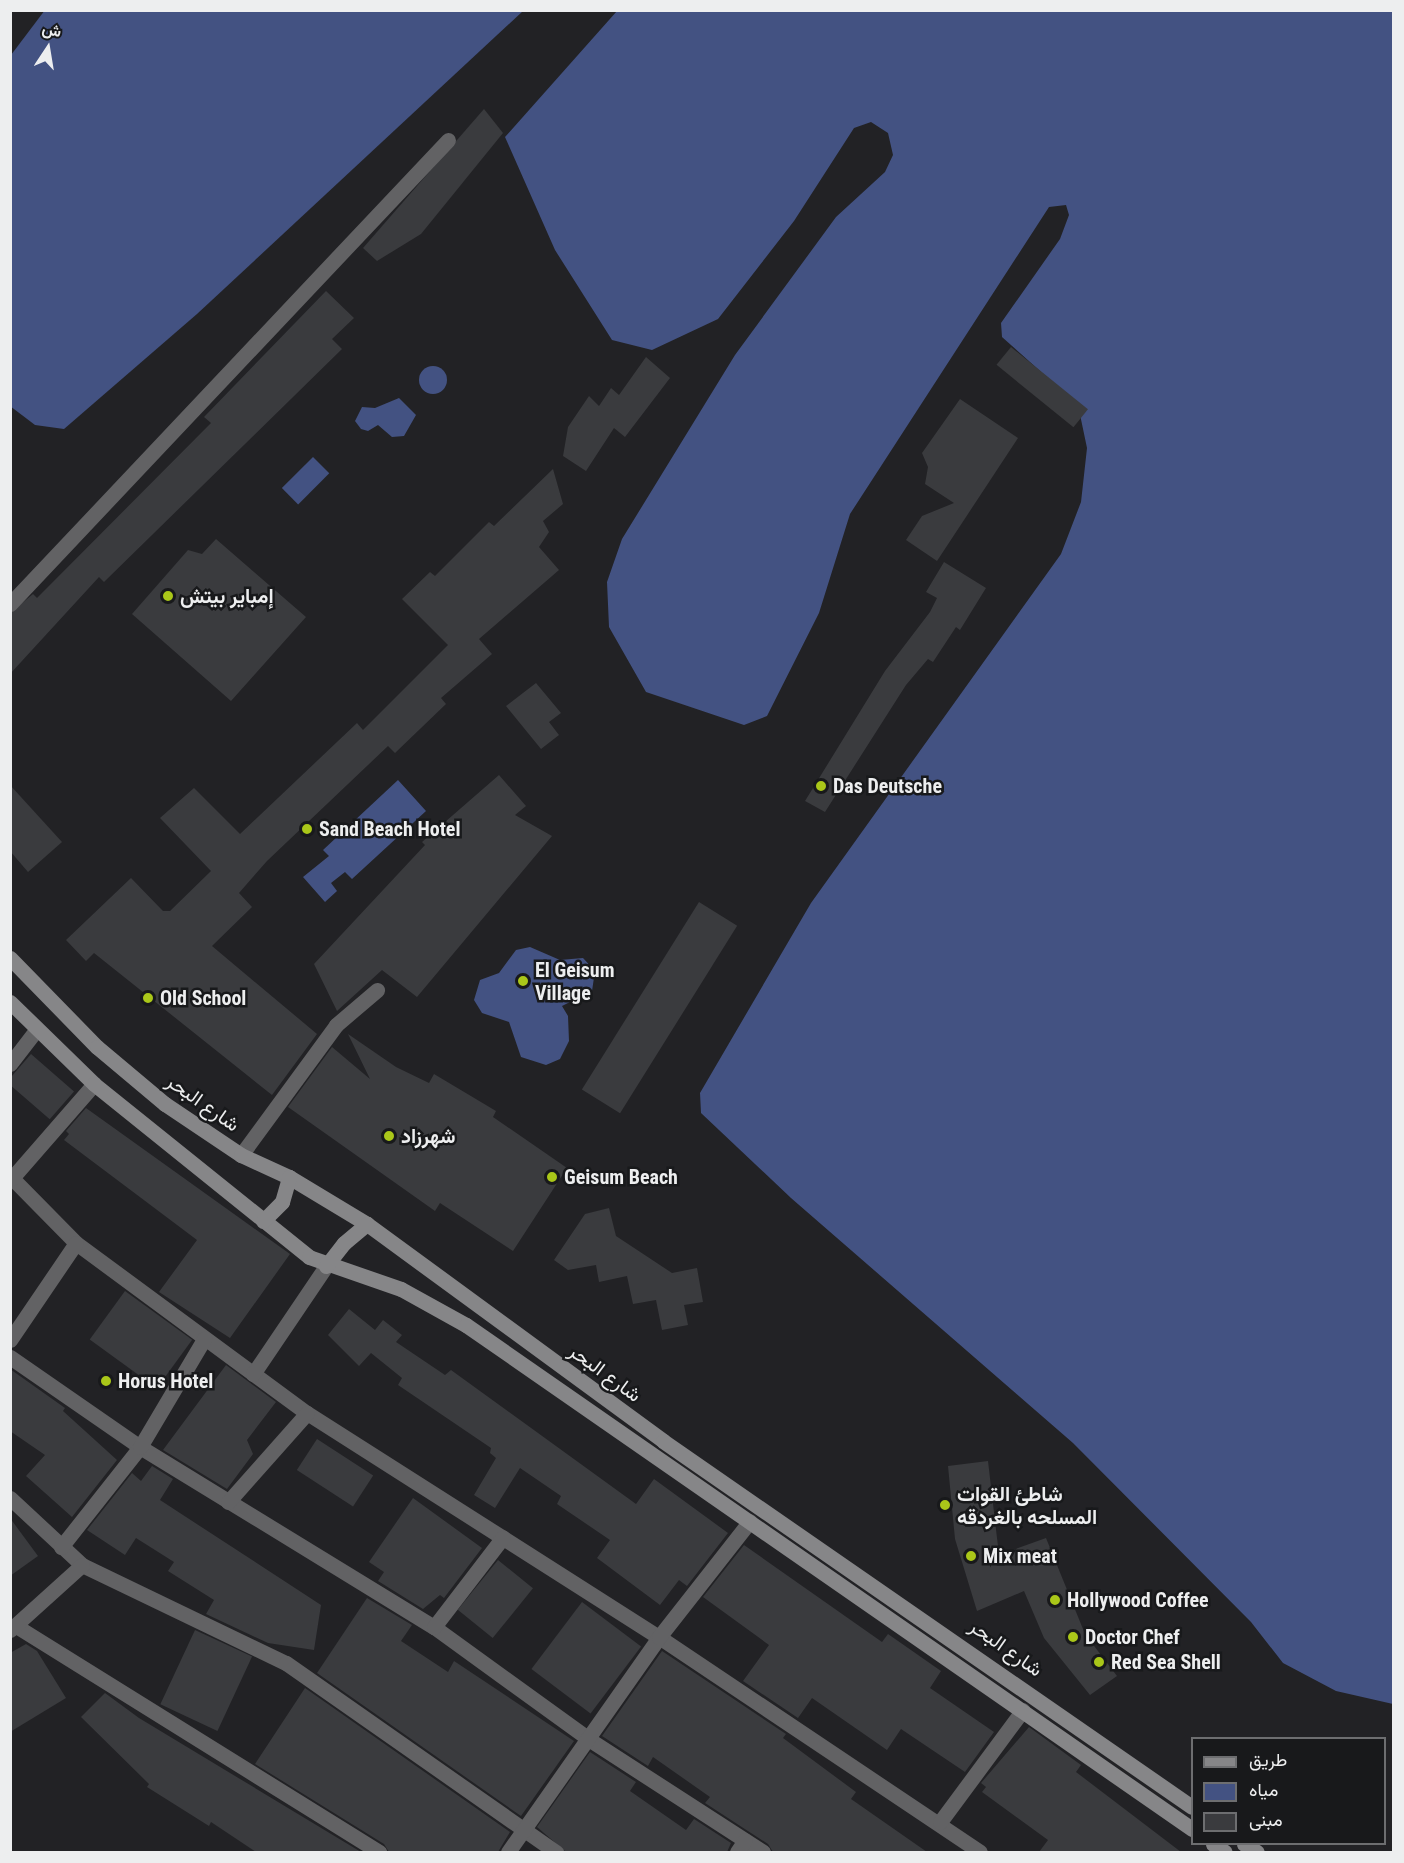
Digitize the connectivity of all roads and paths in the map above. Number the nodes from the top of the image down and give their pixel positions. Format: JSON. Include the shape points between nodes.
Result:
{"nodes":[{"id":1,"x":448,"y":140,"type":"dead end"},
{"id":2,"x":10,"y":604,"type":"edge"},
{"id":3,"x":10,"y":958,"type":"edge"},
{"id":4,"x":377,"y":990,"type":"dead end"},
{"id":5,"x":10,"y":1002,"type":"edge"},
{"id":6,"x":37,"y":1029,"type":"junction"},
{"id":7,"x":10,"y":1064,"type":"edge"},
{"id":8,"x":94,"y":1084,"type":"junction"},
{"id":9,"x":241,"y":1155,"type":"junction"},
{"id":10,"x":11,"y":1177,"type":"edge"},
{"id":11,"x":290,"y":1177,"type":"junction"},
{"id":12,"x":263,"y":1221,"type":"junction"},
{"id":13,"x":367,"y":1224,"type":"junction"},
{"id":14,"x":76,"y":1243,"type":"junction"},
{"id":15,"x":326,"y":1266,"type":"junction"},
{"id":16,"x":10,"y":1340,"type":"edge"},
{"id":17,"x":204,"y":1340,"type":"junction"},
{"id":18,"x":10,"y":1357,"type":"edge"},
{"id":19,"x":253,"y":1374,"type":"junction"},
{"id":20,"x":307,"y":1413,"type":"junction"},
{"id":21,"x":140,"y":1447,"type":"junction"},
{"id":22,"x":10,"y":1498,"type":"edge"},
{"id":23,"x":228,"y":1502,"type":"junction"},
{"id":24,"x":750,"y":1521,"type":"junction"},
{"id":25,"x":503,"y":1537,"type":"junction"},
{"id":26,"x":61,"y":1547,"type":"junction"},
{"id":27,"x":82,"y":1565,"type":"junction"},
{"id":28,"x":434,"y":1627,"type":"junction"},
{"id":29,"x":13,"y":1628,"type":"edge"},
{"id":30,"x":659,"y":1637,"type":"junction"},
{"id":31,"x":1023,"y":1710,"type":"junction"},
{"id":32,"x":590,"y":1740,"type":"junction"},
{"id":33,"x":1191,"y":1805,"type":"edge"},
{"id":34,"x":940,"y":1822,"type":"junction"},
{"id":35,"x":1191,"y":1828,"type":"edge"},
{"id":36,"x":525,"y":1829,"type":"junction"},
{"id":37,"x":741,"y":1846,"type":"edge"},
{"id":38,"x":380,"y":1852,"type":"edge"},
{"id":39,"x":508,"y":1852,"type":"edge"},
{"id":40,"x":556,"y":1852,"type":"edge"},
{"id":41,"x":763,"y":1852,"type":"edge"},
{"id":42,"x":980,"y":1852,"type":"edge"}],
"edges":[{"from":1,"to":2,"type":"street"},
{"from":3,"to":9,"type":"main road","name":"شارع البحر","via":[[130,1077]]},
{"from":4,"to":9,"type":"street","via":[[336,1025]]},
{"from":5,"to":6,"type":"main road","name":"شارع البحر"},
{"from":6,"to":7,"type":"street"},
{"from":6,"to":8,"type":"main road","name":"شارع البحر"},
{"from":8,"to":10,"type":"street"},
{"from":8,"to":12,"type":"main road","name":"شارع البحر"},
{"from":9,"to":11,"type":"main road","name":"شارع البحر"},
{"from":10,"to":14,"type":"street"},
{"from":11,"to":12,"type":"main road","via":[[282,1202]]},
{"from":11,"to":13,"type":"main road","name":"شارع البحر"},
{"from":12,"to":15,"type":"main road","name":"شارع البحر"},
{"from":13,"to":15,"type":"main road","via":[[344,1243]]},
{"from":13,"to":33,"type":"main road","name":"شارع البحر","via":[[673,1448],[1003,1671]]},
{"from":14,"to":16,"type":"street"},
{"from":14,"to":17,"type":"street"},
{"from":15,"to":19,"type":"street"},
{"from":15,"to":24,"type":"main road","name":"شارع البحر","via":[[401,1289],[466,1325]]},
{"from":17,"to":19,"type":"street"},
{"from":17,"to":21,"type":"street"},
{"from":18,"to":21,"type":"street"},
{"from":19,"to":20,"type":"street"},
{"from":20,"to":23,"type":"street"},
{"from":20,"to":25,"type":"street"},
{"from":21,"to":23,"type":"street"},
{"from":21,"to":26,"type":"street"},
{"from":22,"to":26,"type":"street"},
{"from":23,"to":28,"type":"street"},
{"from":24,"to":30,"type":"street"},
{"from":24,"to":31,"type":"main road","name":"شارع البحر"},
{"from":25,"to":28,"type":"street"},
{"from":25,"to":30,"type":"street"},
{"from":26,"to":27,"type":"street"},
{"from":27,"to":29,"type":"street"},
{"from":27,"to":36,"type":"street","via":[[286,1663]]},
{"from":28,"to":32,"type":"street"},
{"from":29,"to":38,"type":"street"},
{"from":30,"to":32,"type":"street"},
{"from":30,"to":34,"type":"street"},
{"from":31,"to":34,"type":"street"},
{"from":31,"to":35,"type":"main road","name":"شارع البحر"},
{"from":32,"to":36,"type":"street"},
{"from":32,"to":37,"type":"street"},
{"from":34,"to":42,"type":"street"},
{"from":36,"to":39,"type":"street"},
{"from":36,"to":40,"type":"street"},
{"from":37,"to":41,"type":"street"}]}
